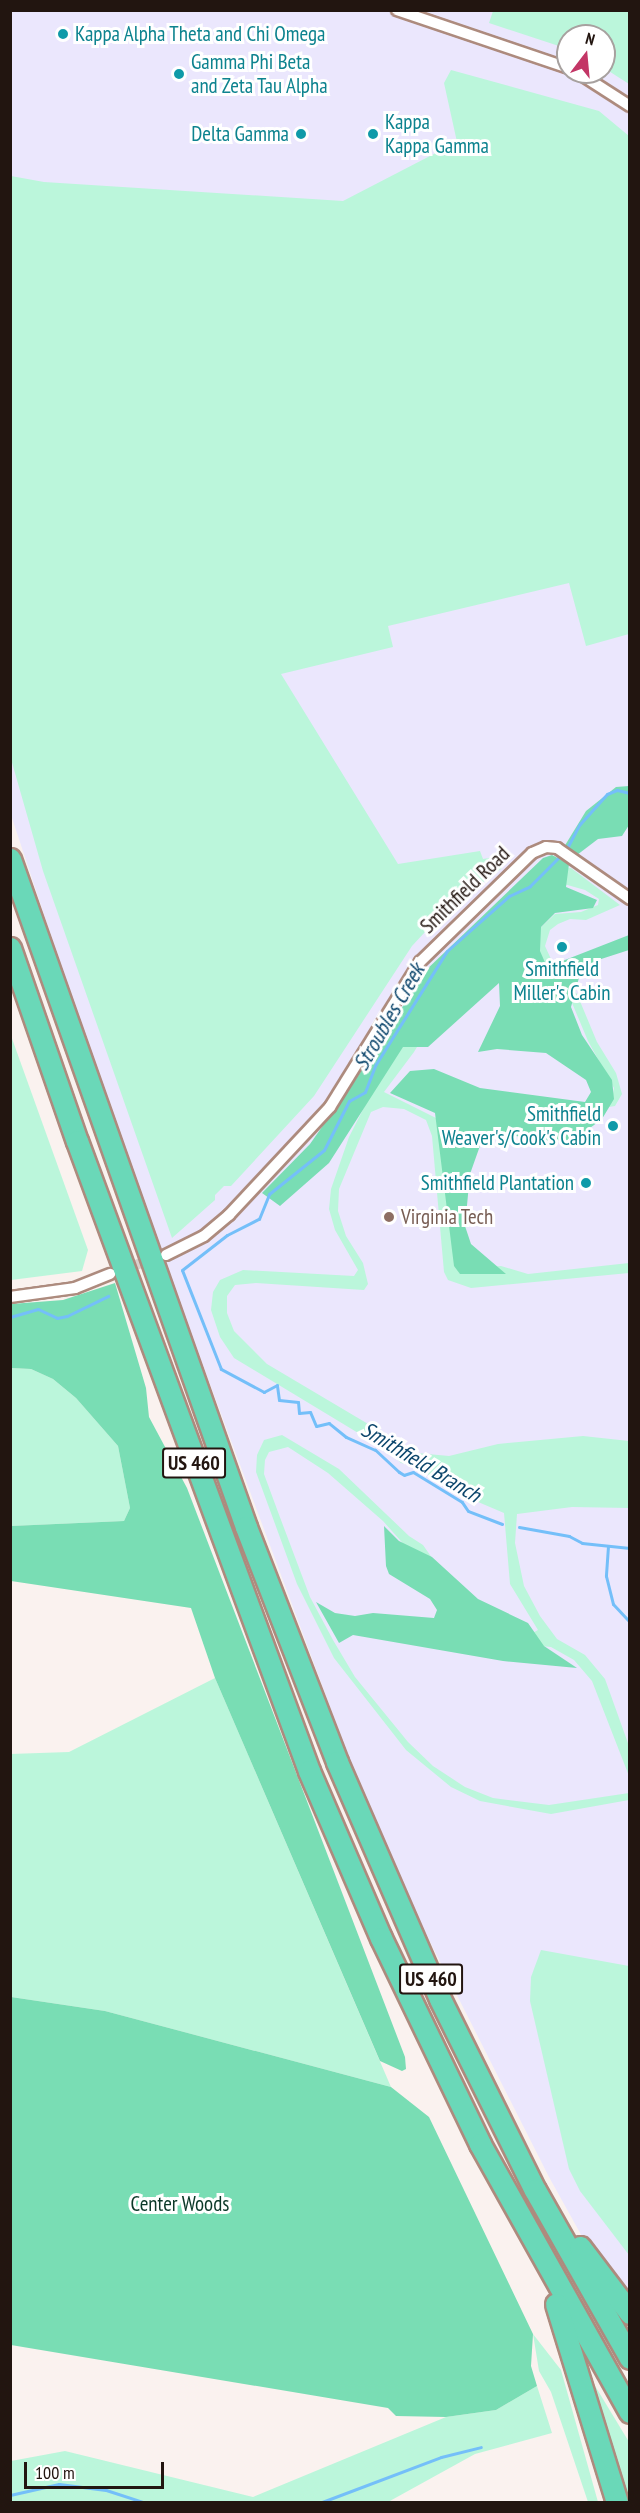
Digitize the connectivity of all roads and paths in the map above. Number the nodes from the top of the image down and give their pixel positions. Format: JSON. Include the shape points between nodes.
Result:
{"nodes":[{"id":1,"x":397,"y":10,"type":"edge"},
{"id":2,"x":556,"y":64,"type":"edge"},
{"id":3,"x":596,"y":84,"type":"edge"},
{"id":4,"x":630,"y":106,"type":"edge"},
{"id":5,"x":10,"y":859,"type":"edge"},
{"id":6,"x":630,"y":899,"type":"edge"},
{"id":7,"x":10,"y":948,"type":"edge"},
{"id":8,"x":166,"y":1255,"type":"tunnel mouth"},
{"id":9,"x":110,"y":1274,"type":"tunnel mouth"},
{"id":10,"x":10,"y":1297,"type":"edge"},
{"id":11,"x":536,"y":2190,"type":"junction"},
{"id":12,"x":548,"y":2272,"type":"junction"},
{"id":13,"x":630,"y":2313,"type":"edge"},
{"id":14,"x":630,"y":2358,"type":"edge"},
{"id":15,"x":630,"y":2412,"type":"edge"},
{"id":16,"x":617,"y":2502,"type":"edge"}],
"edges":[{"from":1,"to":2,"type":"street"},
{"from":3,"to":4,"type":"street"},
{"from":5,"to":11,"type":"highway","number":"US 460","via":[[246,1527],[337,1762],[440,1999]]},
{"from":6,"to":8,"type":"street","name":"Smithfield Road","via":[[557,848],[546,847],[532,853],[420,962],[330,1107],[229,1215],[204,1236]]},
{"from":7,"to":12,"type":"highway","number":"US 460","via":[[85,1163],[309,1770],[387,1949],[480,2144]]},
{"from":9,"to":10,"type":"street","via":[[75,1288]]},
{"from":11,"to":13,"type":"highway"},
{"from":11,"to":14,"type":"highway","number":"US 460"},
{"from":12,"to":15,"type":"highway","number":"US 460"},
{"from":12,"to":16,"type":"highway"}]}
